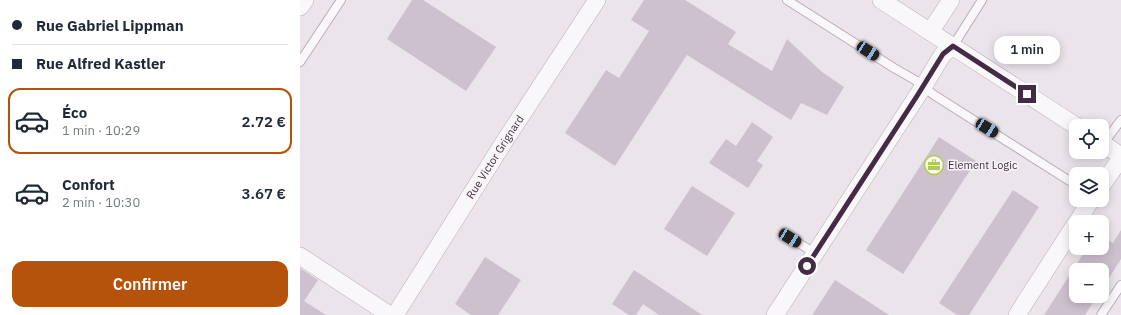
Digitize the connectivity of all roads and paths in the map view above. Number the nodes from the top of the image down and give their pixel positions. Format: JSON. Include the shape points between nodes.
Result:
{"nodes":[{"id":1,"x":305,"y":0,"type":"edge"},
{"id":2,"x":341,"y":0,"type":"edge"},
{"id":3,"x":597,"y":0,"type":"edge"},
{"id":4,"x":787,"y":0,"type":"edge"},
{"id":5,"x":881,"y":0,"type":"edge"},
{"id":6,"x":951,"y":0,"type":"edge"},
{"id":7,"x":982,"y":0,"type":"edge"},
{"id":8,"x":300,"y":7,"type":"edge"},
{"id":9,"x":930,"y":32,"type":"junction"},
{"id":10,"x":953,"y":46,"type":"junction"},
{"id":11,"x":300,"y":62,"type":"edge"},
{"id":12,"x":923,"y":87,"type":"junction"},
{"id":13,"x":1121,"y":120,"type":"edge"},
{"id":14,"x":1069,"y":121,"type":"edge"},
{"id":15,"x":1109,"y":136,"type":"edge"},
{"id":16,"x":1109,"y":148,"type":"edge"},
{"id":17,"x":1121,"y":157,"type":"edge"},
{"id":18,"x":1109,"y":175,"type":"edge"},
{"id":19,"x":1069,"y":182,"type":"edge"},
{"id":20,"x":1069,"y":234,"type":"edge"},
{"id":21,"x":790,"y":238,"type":"dead end"},
{"id":22,"x":815,"y":253,"type":"junction"},
{"id":23,"x":300,"y":256,"type":"edge"},
{"id":24,"x":1121,"y":285,"type":"edge"},
{"id":25,"x":390,"y":315,"type":"edge"},
{"id":26,"x":395,"y":315,"type":"edge"},
{"id":27,"x":775,"y":315,"type":"edge"},
{"id":28,"x":1017,"y":315,"type":"edge"},
{"id":29,"x":1101,"y":315,"type":"edge"}],
"edges":[{"from":1,"to":8,"type":"street"},
{"from":2,"to":11,"type":"lane"},
{"from":3,"to":26,"type":"street","name":"Rue Victor Grignard"},
{"from":4,"to":12,"type":"lane"},
{"from":5,"to":9,"type":"street"},
{"from":6,"to":9,"type":"street"},
{"from":7,"to":10,"type":"lane"},
{"from":9,"to":10,"type":"street"},
{"from":10,"to":12,"type":"street","via":[[943,54]]},
{"from":10,"to":14,"type":"street"},
{"from":12,"to":19,"type":"lane"},
{"from":12,"to":22,"type":"street"},
{"from":13,"to":15,"type":"lane"},
{"from":16,"to":17,"type":"street"},
{"from":17,"to":18,"type":"street"},
{"from":20,"to":28,"type":"street"},
{"from":21,"to":22,"type":"lane"},
{"from":22,"to":27,"type":"street"},
{"from":23,"to":25,"type":"street"},
{"from":24,"to":29,"type":"lane"}]}
